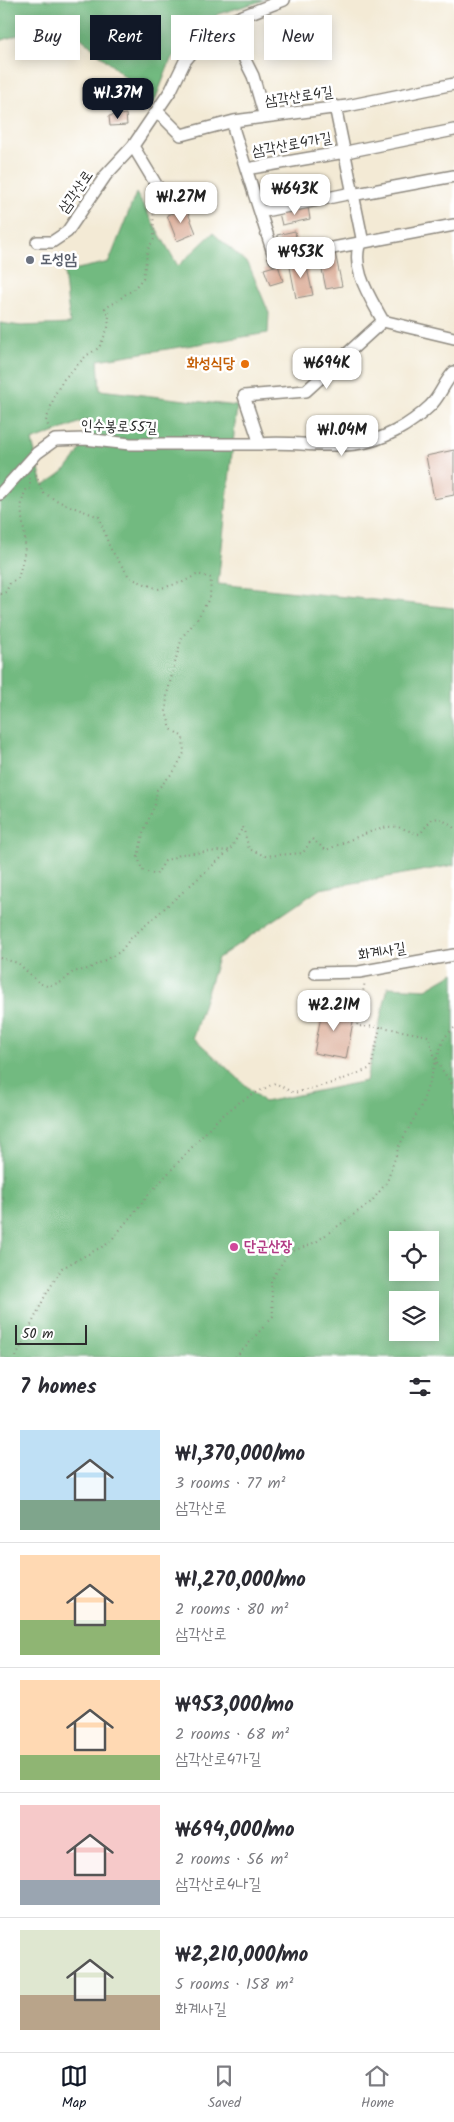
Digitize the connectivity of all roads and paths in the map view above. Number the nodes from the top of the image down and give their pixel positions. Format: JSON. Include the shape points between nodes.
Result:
{"nodes":[{"id":1,"x":284,"y":0,"type":"edge"},
{"id":2,"x":245,"y":15,"type":"edge"},
{"id":3,"x":187,"y":60,"type":"edge"},
{"id":4,"x":245,"y":60,"type":"edge"},
{"id":5,"x":454,"y":84,"type":"edge"},
{"id":6,"x":335,"y":106,"type":"junction"},
{"id":7,"x":158,"y":111,"type":"junction"},
{"id":8,"x":265,"y":117,"type":"junction"},
{"id":9,"x":234,"y":122,"type":"junction"},
{"id":10,"x":454,"y":130,"type":"edge"},
{"id":11,"x":133,"y":146,"type":"junction"},
{"id":12,"x":344,"y":151,"type":"junction"},
{"id":13,"x":246,"y":169,"type":"junction"},
{"id":14,"x":454,"y":176,"type":"edge"},
{"id":15,"x":156,"y":184,"type":"junction"},
{"id":16,"x":352,"y":193,"type":"junction"},
{"id":17,"x":166,"y":201,"type":"dead end"},
{"id":18,"x":260,"y":212,"type":"junction"},
{"id":19,"x":454,"y":225,"type":"edge"},
{"id":20,"x":37,"y":242,"type":"dead end"},
{"id":21,"x":358,"y":244,"type":"junction"},
{"id":22,"x":383,"y":321,"type":"junction"},
{"id":23,"x":454,"y":338,"type":"edge"},
{"id":24,"x":454,"y":372,"type":"edge"},
{"id":25,"x":49,"y":442,"type":"junction"},
{"id":26,"x":260,"y":444,"type":"junction"},
{"id":27,"x":0,"y":494,"type":"edge"},
{"id":28,"x":0,"y":594,"type":"edge"},
{"id":29,"x":454,"y":828,"type":"edge"},
{"id":30,"x":230,"y":850,"type":"junction"},
{"id":31,"x":454,"y":955,"type":"edge"},
{"id":32,"x":0,"y":958,"type":"edge"},
{"id":33,"x":366,"y":971,"type":"junction"},
{"id":34,"x":315,"y":973,"type":"dead end"},
{"id":35,"x":380,"y":1027,"type":"junction"},
{"id":36,"x":454,"y":1028,"type":"edge"},
{"id":37,"x":436,"y":1061,"type":"junction"},
{"id":38,"x":454,"y":1087,"type":"edge"},
{"id":39,"x":16,"y":1357,"type":"edge"},
{"id":40,"x":235,"y":1357,"type":"edge"}],
"edges":[{"from":1,"to":2,"type":"street","name":"삼각산로"},
{"from":3,"to":7,"type":"street","name":"삼각산로"},
{"from":4,"to":8,"type":"street"},
{"from":5,"to":6,"type":"street","name":"삼각산로4길"},
{"from":6,"to":8,"type":"street","name":"삼각산로4길"},
{"from":6,"to":12,"type":"street"},
{"from":7,"to":9,"type":"street","name":"삼각산로4길","via":[[181,135]]},
{"from":7,"to":11,"type":"street","name":"삼각산로"},
{"from":8,"to":9,"type":"street","name":"삼각산로4길"},
{"from":9,"to":13,"type":"street","name":"삼각산로4가길"},
{"from":10,"to":12,"type":"street","name":"삼각산로4가길"},
{"from":11,"to":15,"type":"street"},
{"from":11,"to":20,"type":"street","name":"삼각산로","via":[[106,175],[66,232],[52,242]]},
{"from":12,"to":13,"type":"street","name":"삼각산로4가길"},
{"from":12,"to":16,"type":"street"},
{"from":13,"to":18,"type":"street","name":"삼각산로4가길"},
{"from":14,"to":16,"type":"street"},
{"from":15,"to":17,"type":"street"},
{"from":15,"to":25,"type":"path","via":[[152,206],[154,239],[148,248],[144,278],[132,291],[105,308],[109,315],[108,328],[99,348],[64,380],[55,394],[46,421],[51,433]]},
{"from":16,"to":18,"type":"street"},
{"from":16,"to":21,"type":"street","via":[[362,238]]},
{"from":18,"to":21,"type":"street","name":"삼각산로4가길","via":[[275,259]]},
{"from":19,"to":21,"type":"street","name":"삼각산로4가길"},
{"from":21,"to":22,"type":"street","via":[[361,280]]},
{"from":22,"to":23,"type":"street"},
{"from":22,"to":26,"type":"street","via":[[306,392],[244,396]]},
{"from":24,"to":26,"type":"street","name":"인수봉로55길","via":[[432,405],[413,421],[387,435],[356,444]]},
{"from":25,"to":26,"type":"street","name":"인수봉로55길","via":[[85,439],[130,444]]},
{"from":25,"to":27,"type":"street"},
{"from":28,"to":30,"type":"path","via":[[18,578],[21,568],[25,546],[22,497],[26,490],[30,490],[30,474],[34,469],[43,493],[99,517],[110,548],[130,578],[158,589],[198,574],[211,578],[210,597],[182,637],[167,694],[166,712],[170,728],[183,737],[184,752],[157,790],[138,857],[142,870],[156,874],[165,861],[182,854]]},
{"from":29,"to":30,"type":"path","via":[[440,818],[432,820],[420,834],[396,826],[363,834],[326,850],[312,839],[303,853],[265,856],[249,849],[243,827]]},
{"from":30,"to":32,"type":"path","via":[[131,938],[120,952],[88,969],[73,972],[62,982],[47,986],[39,983],[18,963]]},
{"from":31,"to":33,"type":"street","name":"화계사길"},
{"from":33,"to":34,"type":"street","name":"화계사길"},
{"from":33,"to":35,"type":"path","via":[[357,1026]]},
{"from":35,"to":37,"type":"path","via":[[428,1036]]},
{"from":35,"to":39,"type":"path","via":[[371,1068],[336,1082],[294,1093],[275,1083],[241,1101],[218,1119],[108,1243],[62,1268]]},
{"from":36,"to":37,"type":"path","via":[[444,1038]]},
{"from":37,"to":38,"type":"path"},
{"from":37,"to":40,"type":"path","via":[[422,1104],[399,1146],[387,1182],[371,1202],[316,1242],[288,1253],[271,1281],[273,1316]]}]}
